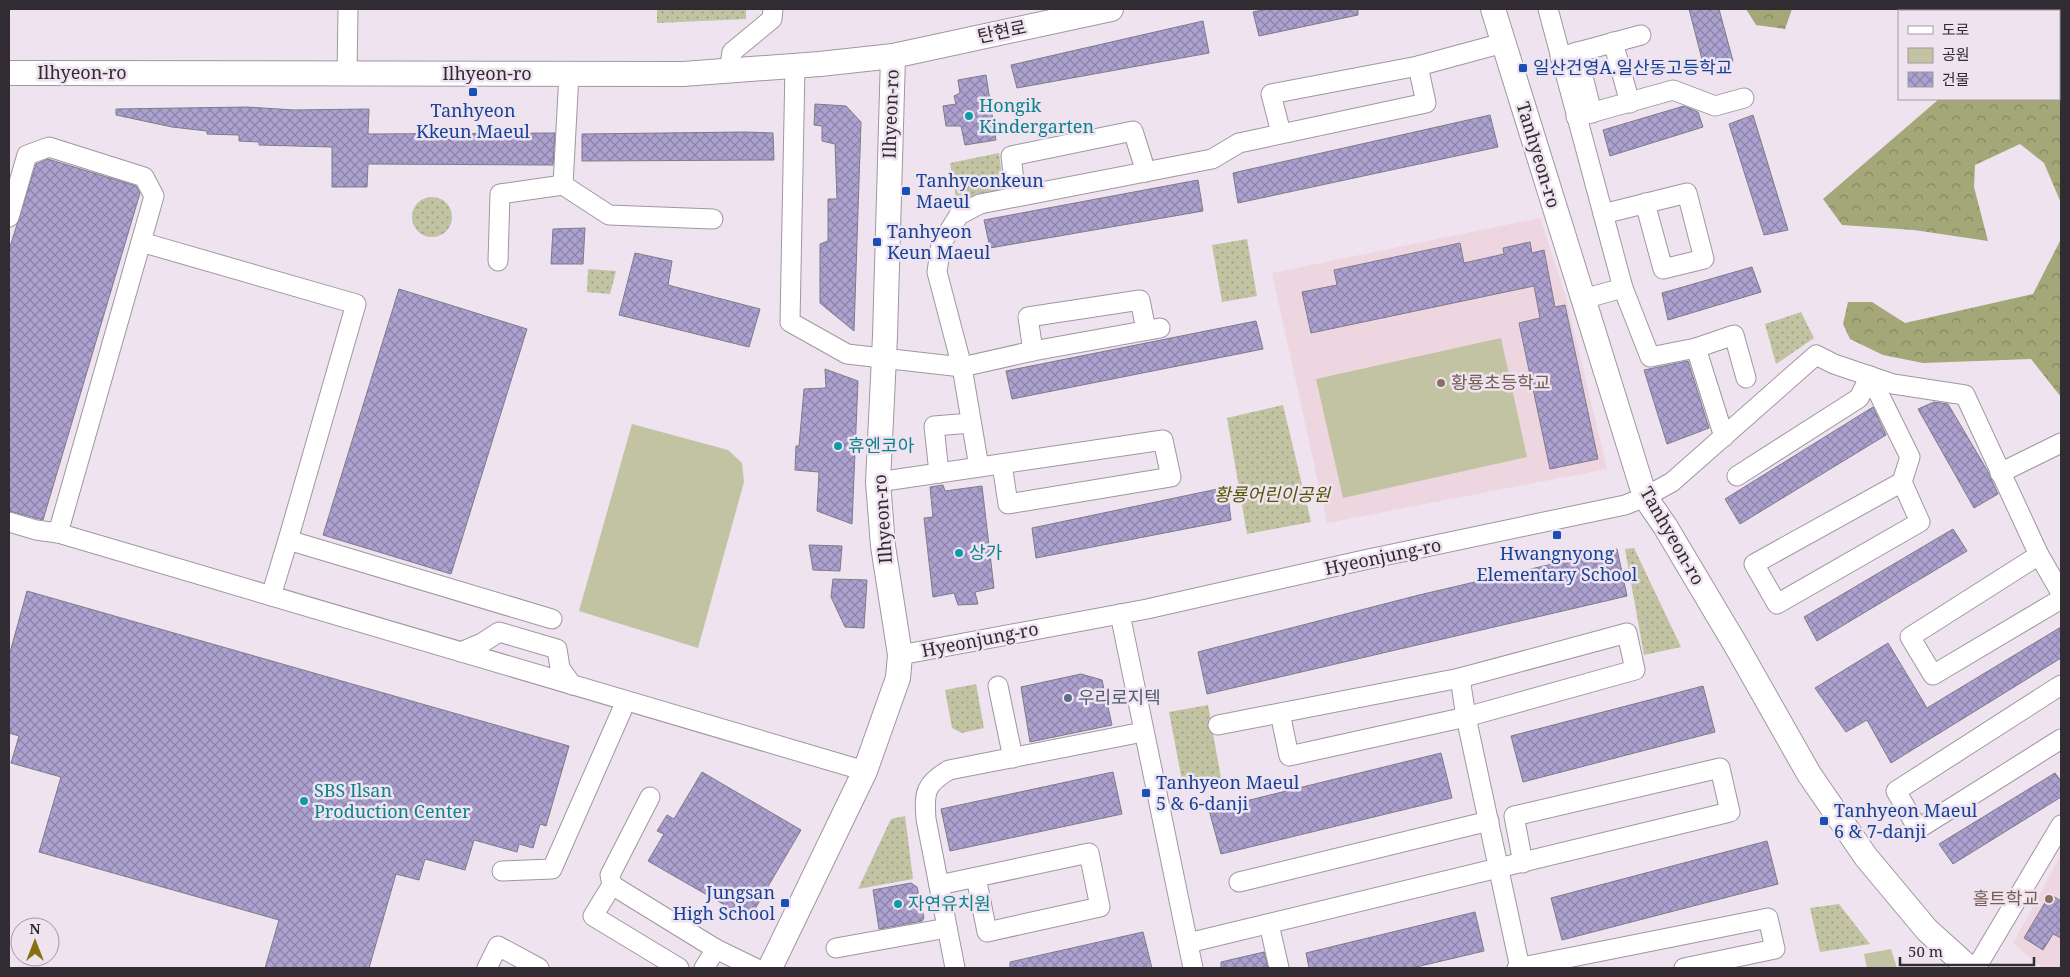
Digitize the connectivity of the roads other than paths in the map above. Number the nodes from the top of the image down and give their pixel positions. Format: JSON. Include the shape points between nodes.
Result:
{"nodes":[{"id":1,"x":348,"y":9,"type":"edge"},
{"id":2,"x":773,"y":9,"type":"edge"},
{"id":3,"x":1111,"y":9,"type":"edge"},
{"id":4,"x":1492,"y":9,"type":"edge"},
{"id":5,"x":1548,"y":9,"type":"edge"},
{"id":6,"x":1641,"y":35,"type":"dead end"},
{"id":7,"x":1613,"y":42,"type":"junction"},
{"id":8,"x":1503,"y":43,"type":"junction"},
{"id":9,"x":1568,"y":54,"type":"junction"},
{"id":10,"x":893,"y":56,"type":"junction"},
{"id":11,"x":795,"y":66,"type":"junction"},
{"id":12,"x":1418,"y":66,"type":"junction"},
{"id":13,"x":729,"y":71,"type":"junction"},
{"id":14,"x":9,"y":73,"type":"edge"},
{"id":15,"x":347,"y":74,"type":"junction"},
{"id":16,"x":569,"y":74,"type":"junction"},
{"id":17,"x":1744,"y":98,"type":"dead end"},
{"id":18,"x":1630,"y":103,"type":"junction"},
{"id":19,"x":1584,"y":115,"type":"junction"},
{"id":20,"x":1281,"y":133,"type":"junction"},
{"id":21,"x":1146,"y":172,"type":"junction"},
{"id":22,"x":563,"y":185,"type":"junction"},
{"id":23,"x":1016,"y":196,"type":"junction"},
{"id":24,"x":1645,"y":203,"type":"dead end"},
{"id":25,"x":1603,"y":214,"type":"junction"},
{"id":26,"x":9,"y":218,"type":"edge"},
{"id":27,"x":713,"y":219,"type":"dead end"},
{"id":28,"x":141,"y":242,"type":"junction"},
{"id":29,"x":498,"y":261,"type":"dead end"},
{"id":30,"x":1623,"y":288,"type":"junction"},
{"id":31,"x":1583,"y":299,"type":"junction"},
{"id":32,"x":1696,"y":348,"type":"junction"},
{"id":33,"x":1033,"y":351,"type":"junction"},
{"id":34,"x":884,"y":358,"type":"junction"},
{"id":35,"x":962,"y":366,"type":"junction"},
{"id":36,"x":1870,"y":376,"type":"junction"},
{"id":37,"x":1746,"y":378,"type":"dead end"},
{"id":38,"x":972,"y":423,"type":"junction"},
{"id":39,"x":1724,"y":437,"type":"junction"},
{"id":40,"x":2061,"y":443,"type":"edge"},
{"id":41,"x":1002,"y":464,"type":"junction"},
{"id":42,"x":978,"y":467,"type":"junction"},
{"id":43,"x":939,"y":472,"type":"junction"},
{"id":44,"x":2000,"y":473,"type":"junction"},
{"id":45,"x":1737,"y":476,"type":"dead end"},
{"id":46,"x":878,"y":482,"type":"junction"},
{"id":47,"x":1902,"y":482,"type":"junction"},
{"id":48,"x":1645,"y":497,"type":"junction"},
{"id":49,"x":9,"y":522,"type":"edge"},
{"id":50,"x":58,"y":532,"type":"junction"},
{"id":51,"x":288,"y":540,"type":"junction"},
{"id":52,"x":2039,"y":555,"type":"junction"},
{"id":53,"x":2061,"y":592,"type":"edge"},
{"id":54,"x":271,"y":596,"type":"junction"},
{"id":55,"x":2061,"y":598,"type":"edge"},
{"id":56,"x":1120,"y":614,"type":"junction"},
{"id":57,"x":552,"y":619,"type":"dead end"},
{"id":58,"x":462,"y":652,"type":"junction"},
{"id":59,"x":900,"y":655,"type":"junction"},
{"id":60,"x":1460,"y":678,"type":"junction"},
{"id":61,"x":572,"y":684,"type":"junction"},
{"id":62,"x":2061,"y":685,"type":"edge"},
{"id":63,"x":998,"y":686,"type":"dead end"},
{"id":64,"x":626,"y":700,"type":"junction"},
{"id":65,"x":1280,"y":713,"type":"junction"},
{"id":66,"x":1466,"y":718,"type":"junction"},
{"id":67,"x":1218,"y":726,"type":"dead end"},
{"id":68,"x":1143,"y":732,"type":"junction"},
{"id":69,"x":2061,"y":739,"type":"edge"},
{"id":70,"x":1013,"y":758,"type":"junction"},
{"id":71,"x":865,"y":771,"type":"junction"},
{"id":72,"x":650,"y":797,"type":"dead end"},
{"id":73,"x":1489,"y":821,"type":"junction"},
{"id":74,"x":2061,"y":825,"type":"edge"},
{"id":75,"x":1524,"y":863,"type":"junction"},
{"id":76,"x":1498,"y":869,"type":"junction"},
{"id":77,"x":502,"y":871,"type":"dead end"},
{"id":78,"x":976,"y":877,"type":"junction"},
{"id":79,"x":1239,"y":882,"type":"dead end"},
{"id":80,"x":612,"y":885,"type":"junction"},
{"id":81,"x":939,"y":885,"type":"junction"},
{"id":82,"x":1269,"y":924,"type":"junction"},
{"id":83,"x":947,"y":928,"type":"junction"},
{"id":84,"x":1188,"y":943,"type":"junction"},
{"id":85,"x":836,"y":948,"type":"dead end"},
{"id":86,"x":716,"y":949,"type":"junction"},
{"id":87,"x":487,"y":968,"type":"edge"},
{"id":88,"x":538,"y":968,"type":"edge"},
{"id":89,"x":679,"y":968,"type":"edge"},
{"id":90,"x":704,"y":968,"type":"edge"},
{"id":91,"x":755,"y":968,"type":"edge"},
{"id":92,"x":770,"y":968,"type":"edge"},
{"id":93,"x":955,"y":968,"type":"edge"},
{"id":94,"x":1193,"y":968,"type":"edge"},
{"id":95,"x":1279,"y":968,"type":"edge"},
{"id":96,"x":1519,"y":968,"type":"edge"},
{"id":97,"x":1684,"y":968,"type":"edge"},
{"id":98,"x":1970,"y":968,"type":"edge"},
{"id":99,"x":1976,"y":968,"type":"edge"}],
"edges":[{"from":1,"to":15,"type":"street"},
{"from":2,"to":13,"type":"street","via":[[772,19],[732,52]]},
{"from":3,"to":10,"type":"main road","name":"탄현로"},
{"from":4,"to":8,"type":"main road","name":"Tanhyeon-ro"},
{"from":5,"to":9,"type":"street"},
{"from":6,"to":7,"type":"street"},
{"from":7,"to":9,"type":"street"},
{"from":7,"to":18,"type":"street"},
{"from":8,"to":12,"type":"street"},
{"from":8,"to":31,"type":"main road","name":"Tanhyeon-ro"},
{"from":9,"to":19,"type":"street"},
{"from":10,"to":11,"type":"main road","name":"Ilhyeon-ro"},
{"from":10,"to":34,"type":"main road","name":"Ilhyeon-ro"},
{"from":11,"to":13,"type":"main road","name":"Ilhyeon-ro"},
{"from":11,"to":34,"type":"street","via":[[790,322],[847,354]]},
{"from":12,"to":20,"type":"street","via":[[1426,103]]},
{"from":12,"to":20,"type":"street","via":[[1271,94]]},
{"from":13,"to":16,"type":"main road","name":"Ilhyeon-ro"},
{"from":14,"to":15,"type":"main road","name":"Ilhyeon-ro"},
{"from":15,"to":16,"type":"main road","name":"Ilhyeon-ro"},
{"from":16,"to":22,"type":"street"},
{"from":17,"to":18,"type":"street","via":[[1715,106],[1672,90]]},
{"from":18,"to":19,"type":"street"},
{"from":19,"to":25,"type":"street"},
{"from":20,"to":21,"type":"street","via":[[1239,143],[1212,159]]},
{"from":21,"to":23,"type":"street"},
{"from":21,"to":23,"type":"street","via":[[1133,131],[1011,156]]},
{"from":22,"to":27,"type":"street","via":[[609,215]]},
{"from":22,"to":29,"type":"street","via":[[500,194]]},
{"from":23,"to":35,"type":"street","via":[[980,204],[959,216],[941,244],[937,272]]},
{"from":24,"to":25,"type":"street"},
{"from":25,"to":30,"type":"street"},
{"from":26,"to":28,"type":"street","via":[[27,155],[49,148],[144,176],[154,196]]},
{"from":28,"to":50,"type":"street"},
{"from":28,"to":51,"type":"street","via":[[356,304]]},
{"from":30,"to":31,"type":"street"},
{"from":30,"to":32,"type":"street","via":[[1650,357]]},
{"from":31,"to":48,"type":"main road","name":"Tanhyeon-ro"},
{"from":32,"to":37,"type":"street","via":[[1734,335]]},
{"from":32,"to":39,"type":"street"},
{"from":33,"to":33,"type":"street","via":[[1153,329],[1140,300],[1028,317]]},
{"from":33,"to":35,"type":"street"},
{"from":34,"to":35,"type":"street"},
{"from":34,"to":46,"type":"main road","name":"Ilhyeon-ro"},
{"from":35,"to":38,"type":"street"},
{"from":36,"to":39,"type":"street","name":"Hyeonjung-ro","via":[[1816,355]]},
{"from":36,"to":44,"type":"street","via":[[1893,384],[1965,395]]},
{"from":36,"to":45,"type":"street","via":[[1859,398]]},
{"from":36,"to":47,"type":"street","via":[[1910,457]]},
{"from":38,"to":42,"type":"street"},
{"from":38,"to":43,"type":"street","via":[[934,426]]},
{"from":39,"to":48,"type":"street","name":"Hyeonjung-ro","via":[[1672,482]]},
{"from":40,"to":44,"type":"street"},
{"from":41,"to":41,"type":"street","via":[[1162,440],[1171,477],[1008,504]]},
{"from":41,"to":42,"type":"street"},
{"from":42,"to":43,"type":"street"},
{"from":43,"to":46,"type":"street"},
{"from":44,"to":52,"type":"street"},
{"from":46,"to":59,"type":"main road","name":"Ilhyeon-ro"},
{"from":47,"to":47,"type":"street","via":[[1920,522],[1777,604],[1754,564]]},
{"from":48,"to":56,"type":"street","name":"Hyeonjung-ro","via":[[1625,505]]},
{"from":48,"to":98,"type":"main road","name":"Tanhyeon-ro","via":[[1728,630],[1809,774],[1866,857],[1927,930]]},
{"from":49,"to":50,"type":"street"},
{"from":50,"to":54,"type":"street"},
{"from":51,"to":54,"type":"street"},
{"from":51,"to":57,"type":"street"},
{"from":52,"to":53,"type":"street"},
{"from":52,"to":55,"type":"street","via":[[1910,637],[1933,675]]},
{"from":54,"to":58,"type":"street"},
{"from":56,"to":59,"type":"street","name":"Hyeonjung-ro"},
{"from":56,"to":68,"type":"street"},
{"from":58,"to":61,"type":"street"},
{"from":58,"to":61,"type":"street","via":[[499,632],[557,650],[560,668]]},
{"from":59,"to":71,"type":"main road","name":"Ilhyeon-ro","via":[[898,678]]},
{"from":60,"to":65,"type":"street"},
{"from":60,"to":66,"type":"street"},
{"from":60,"to":66,"type":"street","via":[[1627,633],[1635,670]]},
{"from":61,"to":64,"type":"street"},
{"from":62,"to":69,"type":"street","via":[[1896,790],[1918,828]]},
{"from":63,"to":70,"type":"street"},
{"from":64,"to":71,"type":"street"},
{"from":64,"to":77,"type":"street","via":[[552,870]]},
{"from":65,"to":66,"type":"street","via":[[1289,756]]},
{"from":65,"to":67,"type":"street"},
{"from":66,"to":73,"type":"street"},
{"from":68,"to":70,"type":"street"},
{"from":68,"to":84,"type":"street"},
{"from":70,"to":81,"type":"street","via":[[949,770],[928,785],[926,819]]},
{"from":71,"to":92,"type":"main road","name":"Ilhyeon-ro"},
{"from":72,"to":80,"type":"street","via":[[610,875]]},
{"from":73,"to":76,"type":"street"},
{"from":73,"to":79,"type":"street"},
{"from":74,"to":99,"type":"street"},
{"from":75,"to":75,"type":"street","via":[[1730,812],[1720,768],[1514,816]]},
{"from":75,"to":76,"type":"street"},
{"from":76,"to":82,"type":"street"},
{"from":76,"to":96,"type":"street"},
{"from":78,"to":78,"type":"street","via":[[1089,853],[1100,907],[987,932]]},
{"from":78,"to":81,"type":"street"},
{"from":80,"to":86,"type":"street"},
{"from":80,"to":89,"type":"street","via":[[593,916]]},
{"from":81,"to":83,"type":"street"},
{"from":82,"to":84,"type":"street"},
{"from":82,"to":95,"type":"street"},
{"from":83,"to":85,"type":"street"},
{"from":83,"to":93,"type":"street"},
{"from":84,"to":94,"type":"street"},
{"from":86,"to":90,"type":"street"},
{"from":86,"to":91,"type":"street"},
{"from":87,"to":88,"type":"street","via":[[498,946]]},
{"from":96,"to":97,"type":"street","via":[[1768,918],[1775,949]]}]}
